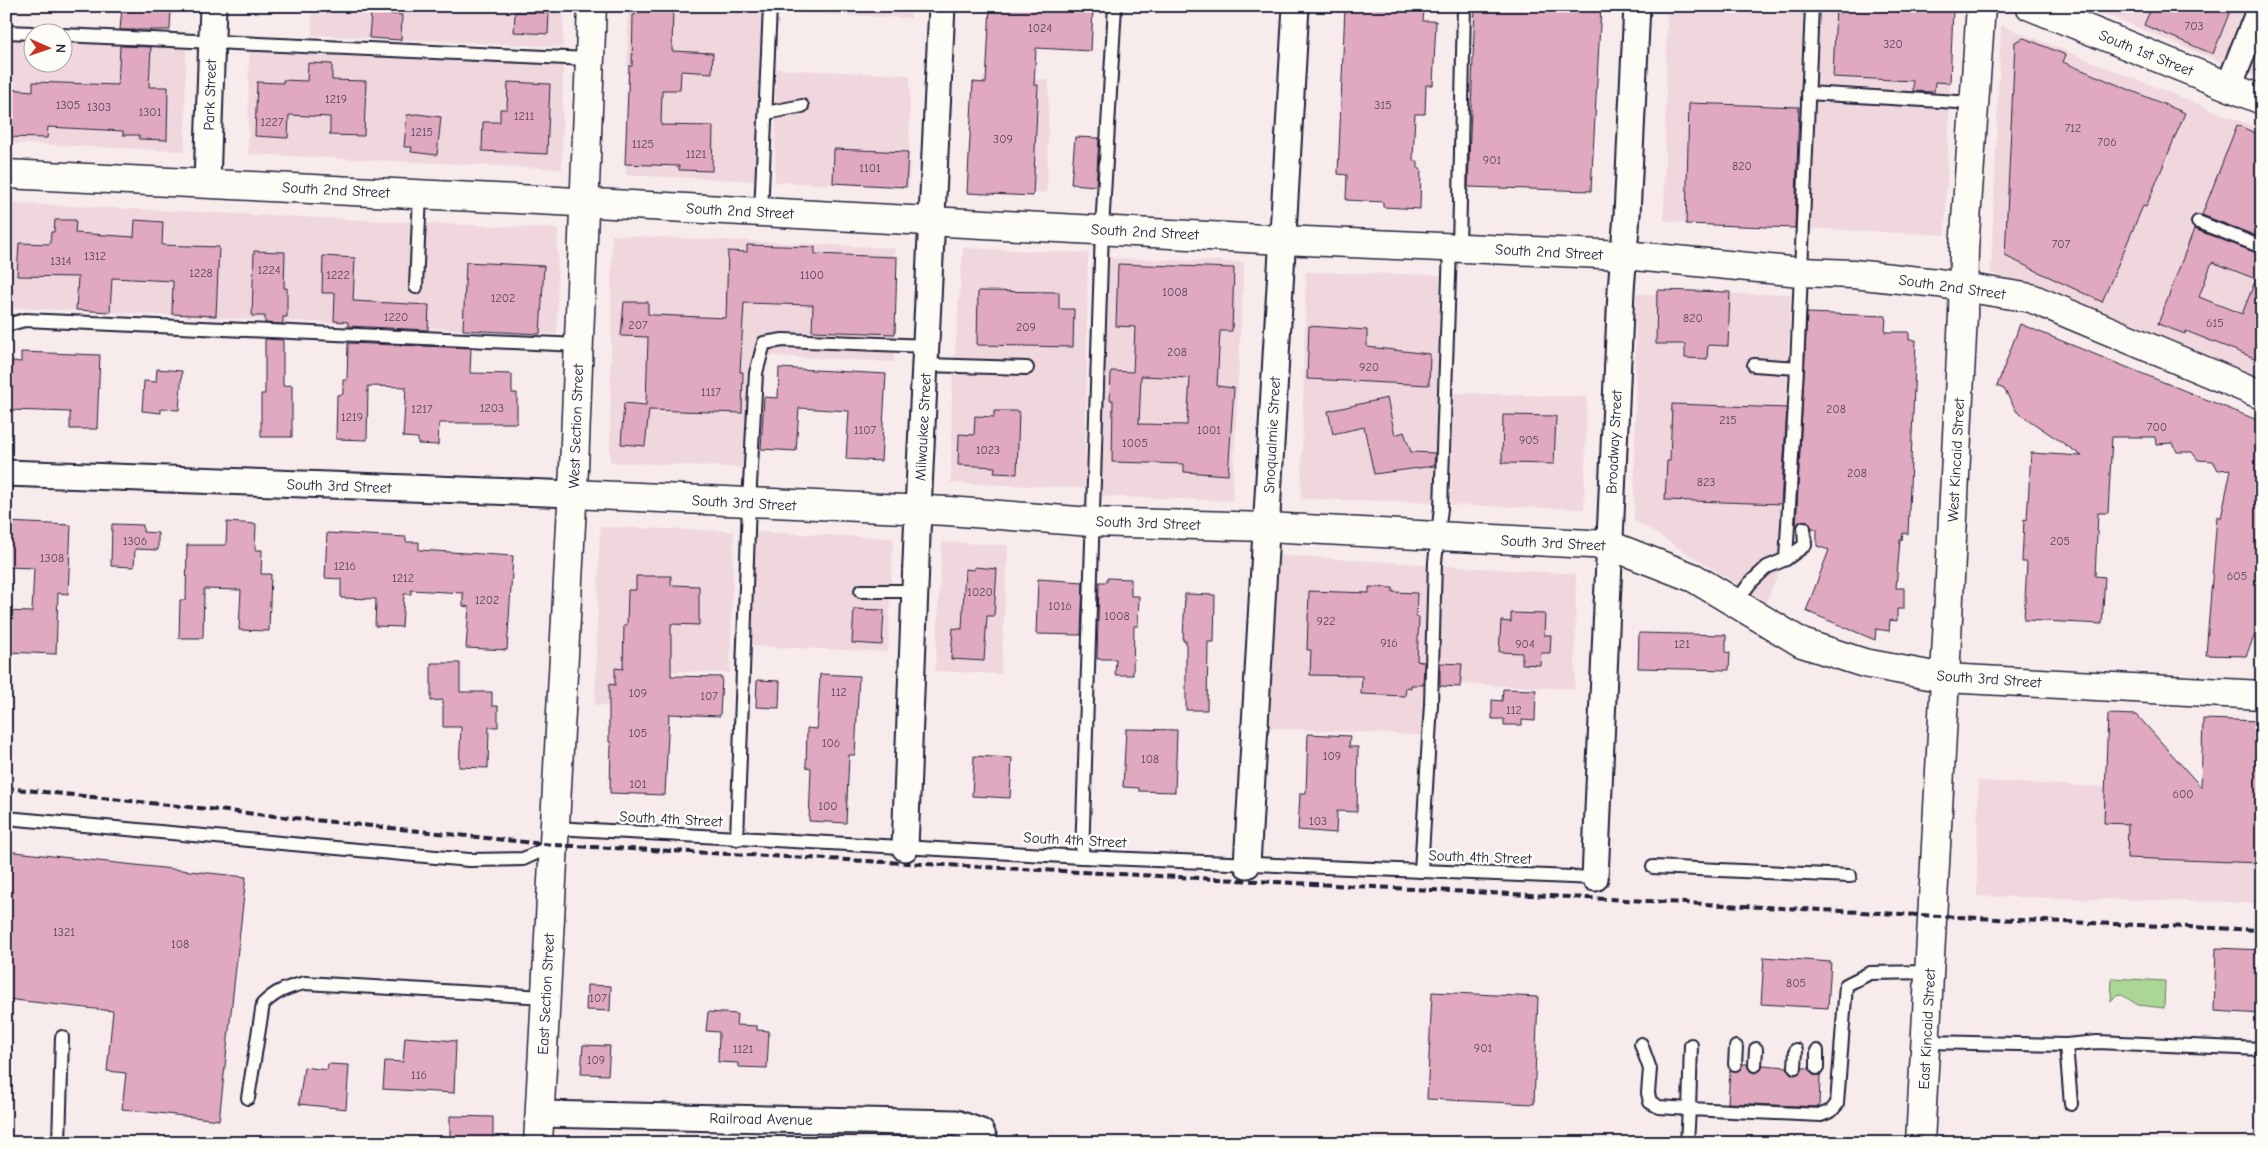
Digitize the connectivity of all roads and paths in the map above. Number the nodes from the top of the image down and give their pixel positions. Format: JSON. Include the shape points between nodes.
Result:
{"nodes":[{"id":1,"x":213,"y":6,"type":"edge"},
{"id":2,"x":592,"y":6,"type":"edge"},
{"id":3,"x":770,"y":6,"type":"edge"},
{"id":4,"x":942,"y":6,"type":"edge"},
{"id":5,"x":1116,"y":6,"type":"edge"},
{"id":6,"x":1296,"y":6,"type":"edge"},
{"id":7,"x":1464,"y":6,"type":"edge"},
{"id":8,"x":1637,"y":6,"type":"edge"},
{"id":9,"x":1812,"y":6,"type":"edge"},
{"id":10,"x":1981,"y":6,"type":"edge"},
{"id":11,"x":2030,"y":6,"type":"edge"},
{"id":12,"x":2261,"y":6,"type":"edge"},
{"id":13,"x":6,"y":32,"type":"edge"},
{"id":14,"x":22,"y":33,"type":"edge"},
{"id":15,"x":72,"y":35,"type":"edge"},
{"id":16,"x":212,"y":42,"type":"junction"},
{"id":17,"x":588,"y":59,"type":"junction"},
{"id":18,"x":2229,"y":86,"type":"junction"},
{"id":19,"x":1808,"y":93,"type":"junction"},
{"id":20,"x":2262,"y":100,"type":"edge"},
{"id":21,"x":1974,"y":103,"type":"junction"},
{"id":22,"x":802,"y":106,"type":"dead end"},
{"id":23,"x":766,"y":113,"type":"junction"},
{"id":24,"x":6,"y":174,"type":"edge"},
{"id":25,"x":207,"y":183,"type":"junction"},
{"id":26,"x":420,"y":194,"type":"junction"},
{"id":27,"x":585,"y":203,"type":"junction"},
{"id":28,"x":761,"y":213,"type":"junction"},
{"id":29,"x":933,"y":222,"type":"junction"},
{"id":30,"x":2198,"y":222,"type":"dead end"},
{"id":31,"x":1102,"y":229,"type":"junction"},
{"id":32,"x":1282,"y":240,"type":"junction"},
{"id":33,"x":2262,"y":247,"type":"edge"},
{"id":34,"x":1454,"y":248,"type":"junction"},
{"id":35,"x":1624,"y":256,"type":"junction"},
{"id":36,"x":1800,"y":272,"type":"junction"},
{"id":37,"x":416,"y":287,"type":"dead end"},
{"id":38,"x":1963,"y":287,"type":"junction"},
{"id":39,"x":6,"y":325,"type":"edge"},
{"id":40,"x":579,"y":345,"type":"junction"},
{"id":41,"x":926,"y":355,"type":"junction"},
{"id":42,"x":1754,"y":366,"type":"dead end"},
{"id":43,"x":1028,"y":368,"type":"dead end"},
{"id":44,"x":1797,"y":368,"type":"junction"},
{"id":45,"x":2262,"y":395,"type":"edge"},
{"id":46,"x":6,"y":473,"type":"edge"},
{"id":47,"x":573,"y":494,"type":"junction"},
{"id":48,"x":749,"y":503,"type":"junction"},
{"id":49,"x":918,"y":510,"type":"junction"},
{"id":50,"x":1091,"y":522,"type":"junction"},
{"id":51,"x":1267,"y":527,"type":"junction"},
{"id":52,"x":1804,"y":528,"type":"dead end"},
{"id":53,"x":1438,"y":536,"type":"junction"},
{"id":54,"x":1609,"y":545,"type":"junction"},
{"id":55,"x":1786,"y":559,"type":"junction"},
{"id":56,"x":861,"y":591,"type":"dead end"},
{"id":57,"x":915,"y":591,"type":"junction"},
{"id":58,"x":1736,"y":602,"type":"junction"},
{"id":59,"x":1945,"y":678,"type":"junction"},
{"id":60,"x":2261,"y":691,"type":"edge"},
{"id":61,"x":6,"y":818,"type":"edge"},
{"id":62,"x":554,"y":836,"type":"junction"},
{"id":63,"x":737,"y":839,"type":"junction"},
{"id":64,"x":905,"y":848,"type":"junction"},
{"id":65,"x":1082,"y":857,"type":"junction"},
{"id":66,"x":1248,"y":865,"type":"junction"},
{"id":67,"x":1653,"y":867,"type":"dead end"},
{"id":68,"x":1421,"y":871,"type":"junction"},
{"id":69,"x":1850,"y":876,"type":"dead end"},
{"id":70,"x":1595,"y":878,"type":"joint"},
{"id":71,"x":1933,"y":914,"type":"joint"},
{"id":72,"x":1929,"y":972,"type":"junction"},
{"id":73,"x":545,"y":997,"type":"junction"},
{"id":74,"x":62,"y":1037,"type":"dead end"},
{"id":75,"x":1926,"y":1042,"type":"junction"},
{"id":76,"x":1641,"y":1044,"type":"dead end"},
{"id":77,"x":1691,"y":1045,"type":"dead end"},
{"id":78,"x":2066,"y":1045,"type":"junction"},
{"id":79,"x":1736,"y":1047,"type":"dead end"},
{"id":80,"x":1756,"y":1048,"type":"dead end"},
{"id":81,"x":1796,"y":1050,"type":"dead end"},
{"id":82,"x":2262,"y":1050,"type":"edge"},
{"id":83,"x":1817,"y":1052,"type":"dead end"},
{"id":84,"x":1735,"y":1064,"type":"dead end"},
{"id":85,"x":1755,"y":1065,"type":"dead end"},
{"id":86,"x":1795,"y":1067,"type":"dead end"},
{"id":87,"x":1817,"y":1068,"type":"dead end"},
{"id":88,"x":248,"y":1098,"type":"dead end"},
{"id":89,"x":2071,"y":1104,"type":"dead end"},
{"id":90,"x":1689,"y":1109,"type":"junction"},
{"id":91,"x":540,"y":1114,"type":"junction"},
{"id":92,"x":983,"y":1137,"type":"edge"},
{"id":93,"x":59,"y":1143,"type":"edge"},
{"id":94,"x":538,"y":1143,"type":"edge"},
{"id":95,"x":1687,"y":1143,"type":"edge"},
{"id":96,"x":1920,"y":1143,"type":"edge"}],
"edges":[{"from":1,"to":16,"type":"street","name":"Park Street"},
{"from":2,"to":17,"type":"street","name":"West Section Street"},
{"from":3,"to":23,"type":"lane"},
{"from":4,"to":29,"type":"street","name":"Milwaukee Street"},
{"from":5,"to":31,"type":"lane"},
{"from":6,"to":32,"type":"street","name":"Snoqualmie Street"},
{"from":7,"to":34,"type":"lane"},
{"from":8,"to":35,"type":"street","name":"Broadway Street"},
{"from":9,"to":19,"type":"lane"},
{"from":10,"to":21,"type":"street","name":"West Kincaid Street"},
{"from":11,"to":18,"type":"street","name":"South 1st Street"},
{"from":12,"to":18,"type":"street"},
{"from":13,"to":14,"type":"lane"},
{"from":15,"to":16,"type":"lane"},
{"from":16,"to":17,"type":"lane"},
{"from":16,"to":25,"type":"street","name":"Park Street"},
{"from":17,"to":27,"type":"street","name":"West Section Street"},
{"from":18,"to":20,"type":"street","name":"South 1st Street"},
{"from":19,"to":21,"type":"lane"},
{"from":19,"to":36,"type":"lane"},
{"from":21,"to":38,"type":"street","name":"West Kincaid Street"},
{"from":22,"to":23,"type":"lane"},
{"from":23,"to":28,"type":"lane"},
{"from":24,"to":25,"type":"street","name":"South 2nd Street"},
{"from":25,"to":26,"type":"street","name":"South 2nd Street"},
{"from":26,"to":27,"type":"street","name":"South 2nd Street"},
{"from":26,"to":37,"type":"lane"},
{"from":27,"to":28,"type":"street","name":"South 2nd Street"},
{"from":27,"to":40,"type":"street","name":"West Section Street"},
{"from":28,"to":29,"type":"street","name":"South 2nd Street"},
{"from":29,"to":31,"type":"street","name":"South 2nd Street"},
{"from":29,"to":41,"type":"street","name":"Milwaukee Street"},
{"from":30,"to":33,"type":"lane"},
{"from":31,"to":32,"type":"street","name":"South 2nd Street"},
{"from":31,"to":50,"type":"lane"},
{"from":32,"to":34,"type":"street","name":"South 2nd Street"},
{"from":32,"to":51,"type":"street","name":"Snoqualmie Street"},
{"from":34,"to":35,"type":"street","name":"South 2nd Street"},
{"from":34,"to":53,"type":"lane"},
{"from":35,"to":36,"type":"street","name":"South 2nd Street"},
{"from":35,"to":54,"type":"street","name":"Broadway Street"},
{"from":36,"to":38,"type":"street","name":"South 2nd Street","via":[[1853,274]]},
{"from":36,"to":44,"type":"lane"},
{"from":38,"to":45,"type":"street","name":"South 2nd Street","via":[[2031,298]]},
{"from":38,"to":59,"type":"street","name":"West Kincaid Street"},
{"from":39,"to":40,"type":"lane","via":[[25,320]]},
{"from":40,"to":47,"type":"street","name":"West Section Street"},
{"from":41,"to":43,"type":"lane"},
{"from":41,"to":48,"type":"lane","via":[[784,340],[764,343],[756,373]]},
{"from":41,"to":49,"type":"street","name":"Milwaukee Street"},
{"from":42,"to":44,"type":"lane"},
{"from":44,"to":55,"type":"lane"},
{"from":46,"to":47,"type":"street","name":"South 3rd Street"},
{"from":47,"to":48,"type":"street","name":"South 3rd Street"},
{"from":47,"to":62,"type":"street","name":"West Section Street"},
{"from":48,"to":49,"type":"street","name":"South 3rd Street"},
{"from":48,"to":63,"type":"lane"},
{"from":49,"to":50,"type":"street","name":"South 3rd Street"},
{"from":49,"to":57,"type":"street","name":"Milwaukee Street"},
{"from":50,"to":51,"type":"street","name":"South 3rd Street"},
{"from":50,"to":65,"type":"lane"},
{"from":51,"to":53,"type":"street","name":"South 3rd Street"},
{"from":51,"to":66,"type":"street","name":"Snoqualmie Street"},
{"from":52,"to":55,"type":"lane","via":[[1804,545]]},
{"from":53,"to":54,"type":"street","name":"South 3rd Street"},
{"from":53,"to":68,"type":"lane"},
{"from":54,"to":58,"type":"street","name":"South 3rd Street","via":[[1694,578]]},
{"from":54,"to":70,"type":"street","name":"Broadway Street"},
{"from":55,"to":58,"type":"lane","via":[[1767,567],[1750,582]]},
{"from":56,"to":57,"type":"lane"},
{"from":57,"to":64,"type":"street","name":"Milwaukee Street"},
{"from":58,"to":59,"type":"street","name":"South 3rd Street","via":[[1802,643],[1864,663]]},
{"from":59,"to":60,"type":"street","name":"South 3rd Street"},
{"from":59,"to":71,"type":"street","name":"West Kincaid Street"},
{"from":61,"to":62,"type":"lane","via":[[469,860],[523,859]]},
{"from":62,"to":63,"type":"lane","name":"South 4th Street"},
{"from":62,"to":73,"type":"street","name":"East Section Street"},
{"from":63,"to":64,"type":"lane","name":"South 4th Street"},
{"from":64,"to":65,"type":"lane","name":"South 4th Street"},
{"from":65,"to":66,"type":"lane","name":"South 4th Street"},
{"from":66,"to":68,"type":"lane","name":"South 4th Street"},
{"from":67,"to":69,"type":"lane"},
{"from":68,"to":70,"type":"lane","name":"South 4th Street"},
{"from":71,"to":72,"type":"street","name":"East Kincaid Street"},
{"from":72,"to":75,"type":"street","name":"East Kincaid Street"},
{"from":72,"to":90,"type":"lane","via":[[1870,973],[1846,985],[1837,1104],[1831,1111],[1821,1115],[1815,1112],[1734,1108]]},
{"from":73,"to":88,"type":"lane","via":[[306,983],[285,988],[272,994],[263,1004]]},
{"from":73,"to":91,"type":"street","name":"East Section Street"},
{"from":74,"to":93,"type":"lane"},
{"from":75,"to":78,"type":"lane"},
{"from":75,"to":96,"type":"street","name":"East Kincaid Street"},
{"from":76,"to":90,"type":"lane","via":[[1650,1068],[1650,1102],[1659,1107]]},
{"from":77,"to":90,"type":"lane"},
{"from":78,"to":82,"type":"lane","via":[[2096,1042]]},
{"from":78,"to":89,"type":"lane"},
{"from":79,"to":84,"type":"lane"},
{"from":80,"to":85,"type":"lane"},
{"from":81,"to":86,"type":"lane"},
{"from":83,"to":87,"type":"lane"},
{"from":90,"to":95,"type":"lane"},
{"from":91,"to":92,"type":"street","name":"Railroad Avenue","via":[[956,1123]]},
{"from":91,"to":94,"type":"street","name":"East Section Street"}]}
